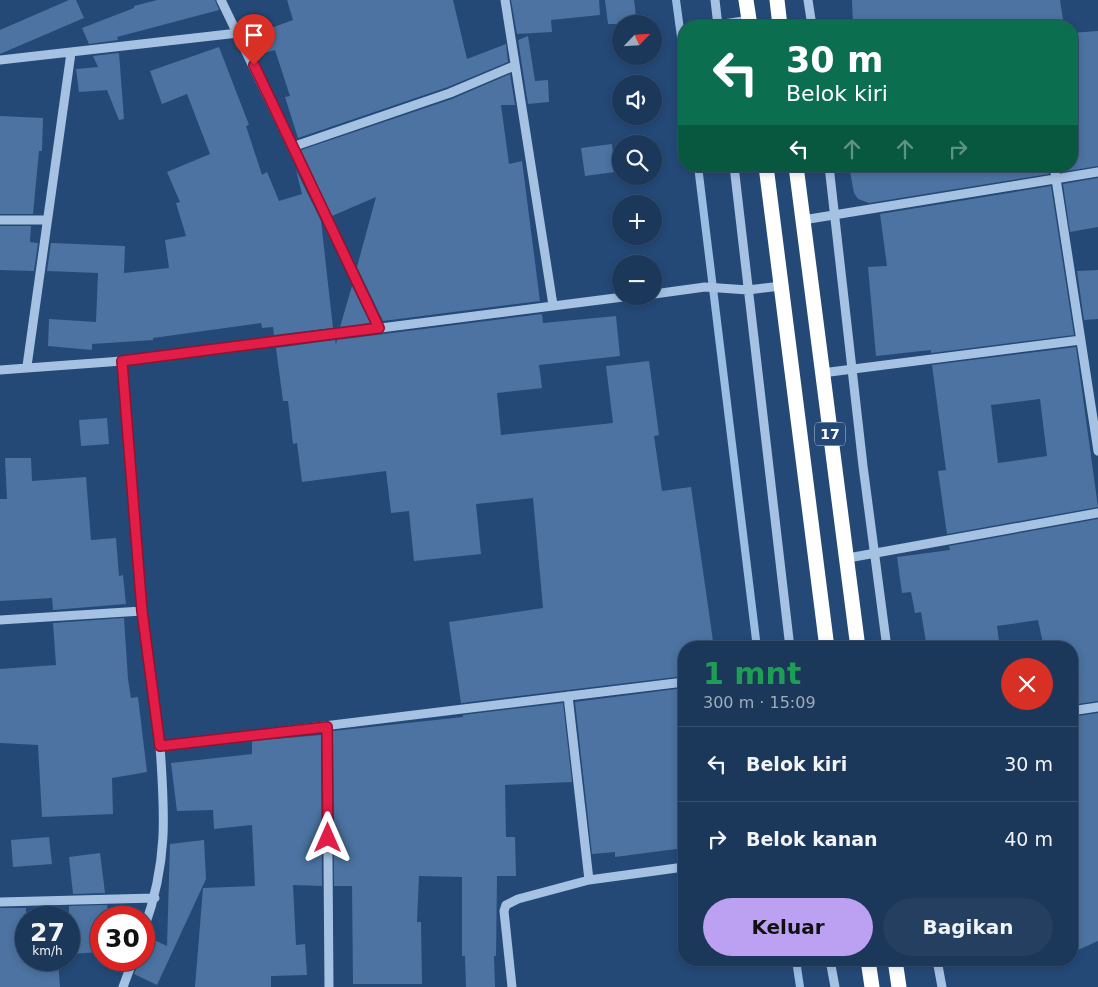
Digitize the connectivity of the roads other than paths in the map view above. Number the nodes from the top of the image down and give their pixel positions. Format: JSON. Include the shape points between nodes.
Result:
{"nodes":[{"id":1,"x":221,"y":0,"type":"edge"},
{"id":2,"x":505,"y":0,"type":"edge"},
{"id":3,"x":715,"y":0,"type":"edge"},
{"id":4,"x":746,"y":0,"type":"edge"},
{"id":5,"x":777,"y":0,"type":"edge"},
{"id":6,"x":808,"y":0,"type":"edge"},
{"id":7,"x":717,"y":20,"type":"edge"},
{"id":8,"x":749,"y":20,"type":"edge"},
{"id":9,"x":779,"y":20,"type":"edge"},
{"id":10,"x":811,"y":20,"type":"edge"},
{"id":11,"x":238,"y":32,"type":"junction"},
{"id":12,"x":71,"y":53,"type":"junction"},
{"id":13,"x":0,"y":60,"type":"edge"},
{"id":14,"x":514,"y":66,"type":"junction"},
{"id":15,"x":292,"y":147,"type":"junction"},
{"id":16,"x":734,"y":172,"type":"edge"},
{"id":17,"x":767,"y":172,"type":"edge"},
{"id":18,"x":797,"y":172,"type":"edge"},
{"id":19,"x":830,"y":172,"type":"edge"},
{"id":20,"x":1056,"y":172,"type":"edge"},
{"id":21,"x":1098,"y":172,"type":"edge"},
{"id":22,"x":1057,"y":178,"type":"junction"},
{"id":23,"x":835,"y":216,"type":"junction"},
{"id":24,"x":0,"y":220,"type":"edge"},
{"id":25,"x":48,"y":220,"type":"junction"},
{"id":26,"x":803,"y":220,"type":"junction"},
{"id":27,"x":781,"y":286,"type":"junction"},
{"id":28,"x":744,"y":289,"type":"junction"},
{"id":29,"x":662,"y":293,"type":"edge"},
{"id":30,"x":612,"y":298,"type":"edge"},
{"id":31,"x":553,"y":306,"type":"junction"},
{"id":32,"x":379,"y":328,"type":"junction"},
{"id":33,"x":1081,"y":340,"type":"junction"},
{"id":34,"x":122,"y":361,"type":"junction"},
{"id":35,"x":27,"y":366,"type":"junction"},
{"id":36,"x":0,"y":370,"type":"edge"},
{"id":37,"x":852,"y":370,"type":"junction"},
{"id":38,"x":822,"y":373,"type":"junction"},
{"id":39,"x":1098,"y":451,"type":"edge"},
{"id":40,"x":1098,"y":513,"type":"edge"},
{"id":41,"x":876,"y":554,"type":"junction"},
{"id":42,"x":848,"y":558,"type":"junction"},
{"id":43,"x":142,"y":611,"type":"junction"},
{"id":44,"x":0,"y":620,"type":"edge"},
{"id":45,"x":789,"y":641,"type":"edge"},
{"id":46,"x":826,"y":641,"type":"edge"},
{"id":47,"x":857,"y":641,"type":"edge"},
{"id":48,"x":886,"y":641,"type":"edge"},
{"id":49,"x":678,"y":683,"type":"edge"},
{"id":50,"x":568,"y":696,"type":"junction"},
{"id":51,"x":1098,"y":707,"type":"edge"},
{"id":52,"x":1078,"y":710,"type":"edge"},
{"id":53,"x":327,"y":727,"type":"junction"},
{"id":54,"x":160,"y":746,"type":"junction"},
{"id":55,"x":678,"y":868,"type":"edge"},
{"id":56,"x":589,"y":880,"type":"junction"},
{"id":57,"x":155,"y":898,"type":"junction"},
{"id":58,"x":0,"y":902,"type":"edge"},
{"id":59,"x":152,"y":906,"type":"edge"},
{"id":60,"x":831,"y":966,"type":"edge"},
{"id":61,"x":869,"y":966,"type":"edge"},
{"id":62,"x":896,"y":966,"type":"edge"},
{"id":63,"x":938,"y":966,"type":"edge"},
{"id":64,"x":129,"y":971,"type":"edge"},
{"id":65,"x":123,"y":987,"type":"edge"},
{"id":66,"x":329,"y":987,"type":"edge"},
{"id":67,"x":512,"y":987,"type":"edge"},
{"id":68,"x":834,"y":987,"type":"edge"},
{"id":69,"x":872,"y":987,"type":"edge"},
{"id":70,"x":898,"y":987,"type":"edge"},
{"id":71,"x":942,"y":987,"type":"edge"}],
"edges":[{"from":1,"to":11,"type":"street"},
{"from":2,"to":14,"type":"street"},
{"from":3,"to":7,"type":"street"},
{"from":4,"to":8,"type":"highway"},
{"from":5,"to":9,"type":"highway"},
{"from":6,"to":10,"type":"street"},
{"from":11,"to":12,"type":"street"},
{"from":11,"to":15,"type":"street"},
{"from":12,"to":13,"type":"street"},
{"from":12,"to":25,"type":"street"},
{"from":14,"to":15,"type":"street","via":[[450,93]]},
{"from":14,"to":31,"type":"street"},
{"from":15,"to":32,"type":"street"},
{"from":16,"to":28,"type":"street"},
{"from":17,"to":27,"type":"highway","number":"17"},
{"from":18,"to":26,"type":"highway","number":"17"},
{"from":19,"to":23,"type":"street"},
{"from":20,"to":22,"type":"street"},
{"from":21,"to":22,"type":"street"},
{"from":22,"to":23,"type":"street"},
{"from":22,"to":33,"type":"street"},
{"from":23,"to":26,"type":"street"},
{"from":23,"to":37,"type":"street"},
{"from":24,"to":25,"type":"street"},
{"from":25,"to":35,"type":"street"},
{"from":26,"to":38,"type":"highway","number":"17"},
{"from":27,"to":28,"type":"street"},
{"from":27,"to":46,"type":"highway","number":"17"},
{"from":28,"to":29,"type":"street","via":[[705,287]]},
{"from":28,"to":45,"type":"street"},
{"from":30,"to":31,"type":"street"},
{"from":31,"to":32,"type":"street"},
{"from":32,"to":34,"type":"street"},
{"from":33,"to":37,"type":"street"},
{"from":33,"to":39,"type":"street"},
{"from":34,"to":35,"type":"street"},
{"from":34,"to":43,"type":"street"},
{"from":35,"to":36,"type":"street"},
{"from":37,"to":38,"type":"street"},
{"from":37,"to":41,"type":"street"},
{"from":38,"to":42,"type":"highway","number":"17"},
{"from":40,"to":41,"type":"street"},
{"from":41,"to":42,"type":"street"},
{"from":41,"to":48,"type":"street"},
{"from":42,"to":47,"type":"highway","number":"17"},
{"from":43,"to":44,"type":"street"},
{"from":43,"to":54,"type":"street"},
{"from":49,"to":50,"type":"street"},
{"from":50,"to":53,"type":"street"},
{"from":50,"to":56,"type":"street"},
{"from":51,"to":52,"type":"street"},
{"from":53,"to":54,"type":"street"},
{"from":53,"to":66,"type":"street"},
{"from":54,"to":57,"type":"street","via":[[163,856]]},
{"from":55,"to":56,"type":"street"},
{"from":56,"to":67,"type":"street","via":[[506,905]]},
{"from":57,"to":58,"type":"street"},
{"from":57,"to":59,"type":"street"},
{"from":60,"to":68,"type":"street"},
{"from":61,"to":69,"type":"highway"},
{"from":62,"to":70,"type":"highway"},
{"from":63,"to":71,"type":"street"},
{"from":64,"to":65,"type":"street"}]}
